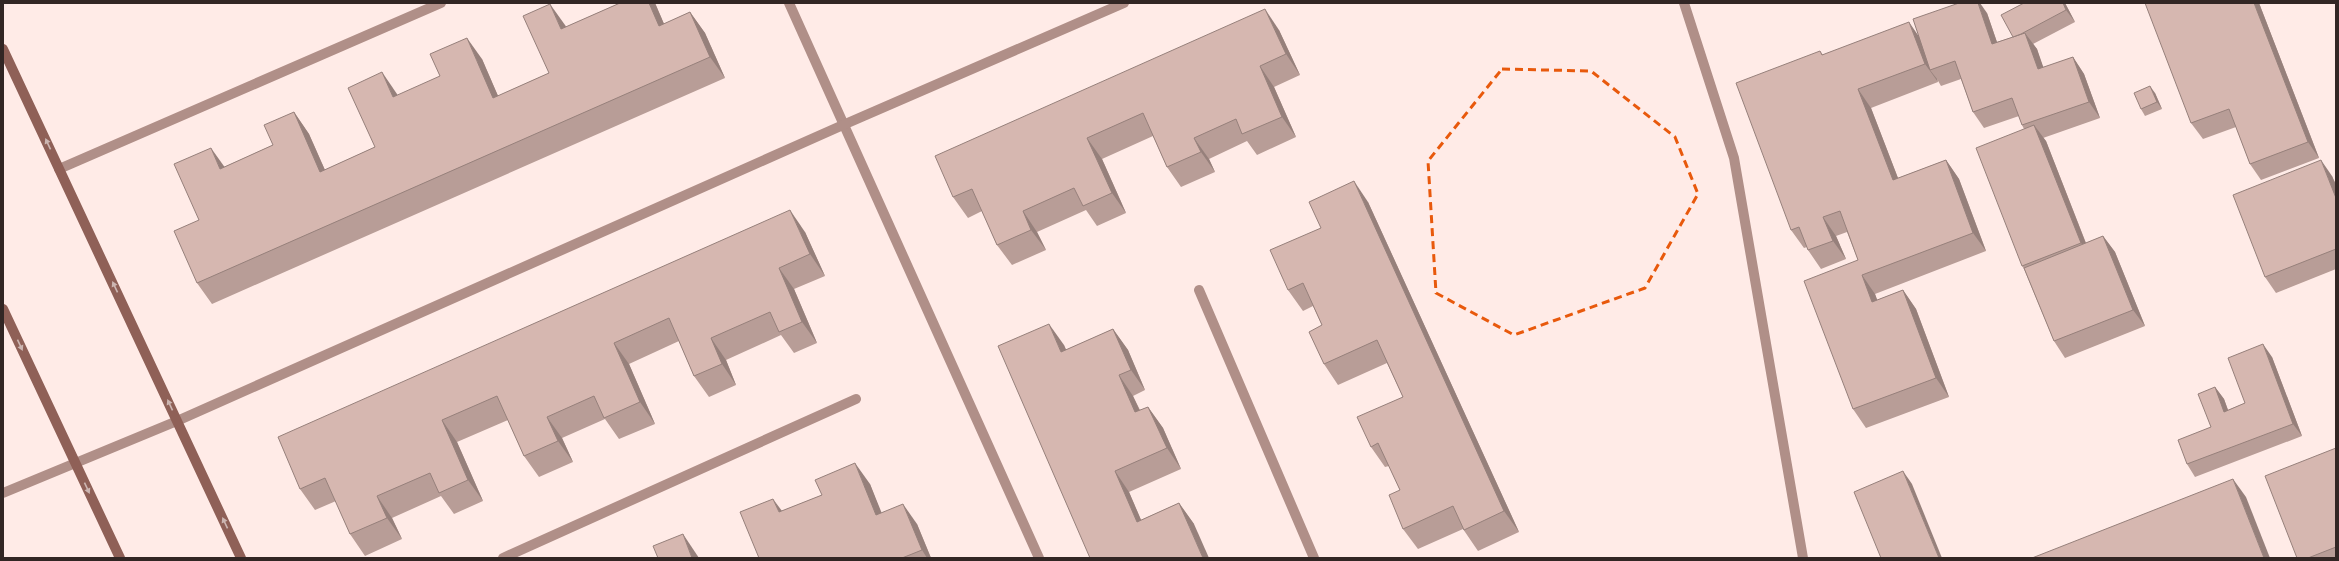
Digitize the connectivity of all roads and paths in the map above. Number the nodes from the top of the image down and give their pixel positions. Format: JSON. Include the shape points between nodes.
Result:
{"nodes":[{"id":1,"x":441,"y":3,"type":"edge"},
{"id":2,"x":789,"y":3,"type":"edge"},
{"id":3,"x":1124,"y":3,"type":"edge"},
{"id":4,"x":1684,"y":3,"type":"edge"},
{"id":5,"x":3,"y":49,"type":"edge"},
{"id":6,"x":843,"y":125,"type":"junction"},
{"id":7,"x":60,"y":169,"type":"junction"},
{"id":8,"x":1199,"y":290,"type":"dead end"},
{"id":9,"x":3,"y":309,"type":"edge"},
{"id":10,"x":856,"y":399,"type":"dead end"},
{"id":11,"x":177,"y":421,"type":"junction"},
{"id":12,"x":75,"y":462,"type":"junction"},
{"id":13,"x":3,"y":493,"type":"edge"},
{"id":14,"x":120,"y":558,"type":"edge"},
{"id":15,"x":241,"y":558,"type":"edge"},
{"id":16,"x":503,"y":558,"type":"edge"},
{"id":17,"x":1039,"y":558,"type":"edge"},
{"id":18,"x":1314,"y":558,"type":"edge"},
{"id":19,"x":1803,"y":558,"type":"edge"}],
"edges":[{"from":1,"to":7,"type":"street"},
{"from":2,"to":6,"type":"street"},
{"from":3,"to":6,"type":"street"},
{"from":4,"to":19,"type":"street","via":[[1734,158]]},
{"from":7,"to":5,"type":"street","one_way":true},
{"from":6,"to":11,"type":"street"},
{"from":6,"to":17,"type":"street"},
{"from":11,"to":7,"type":"street","one_way":true},
{"from":8,"to":18,"type":"street"},
{"from":9,"to":12,"type":"street","one_way":true},
{"from":10,"to":16,"type":"street"},
{"from":11,"to":12,"type":"street"},
{"from":15,"to":11,"type":"street","one_way":true},
{"from":12,"to":13,"type":"street"},
{"from":12,"to":14,"type":"street","one_way":true}]}
